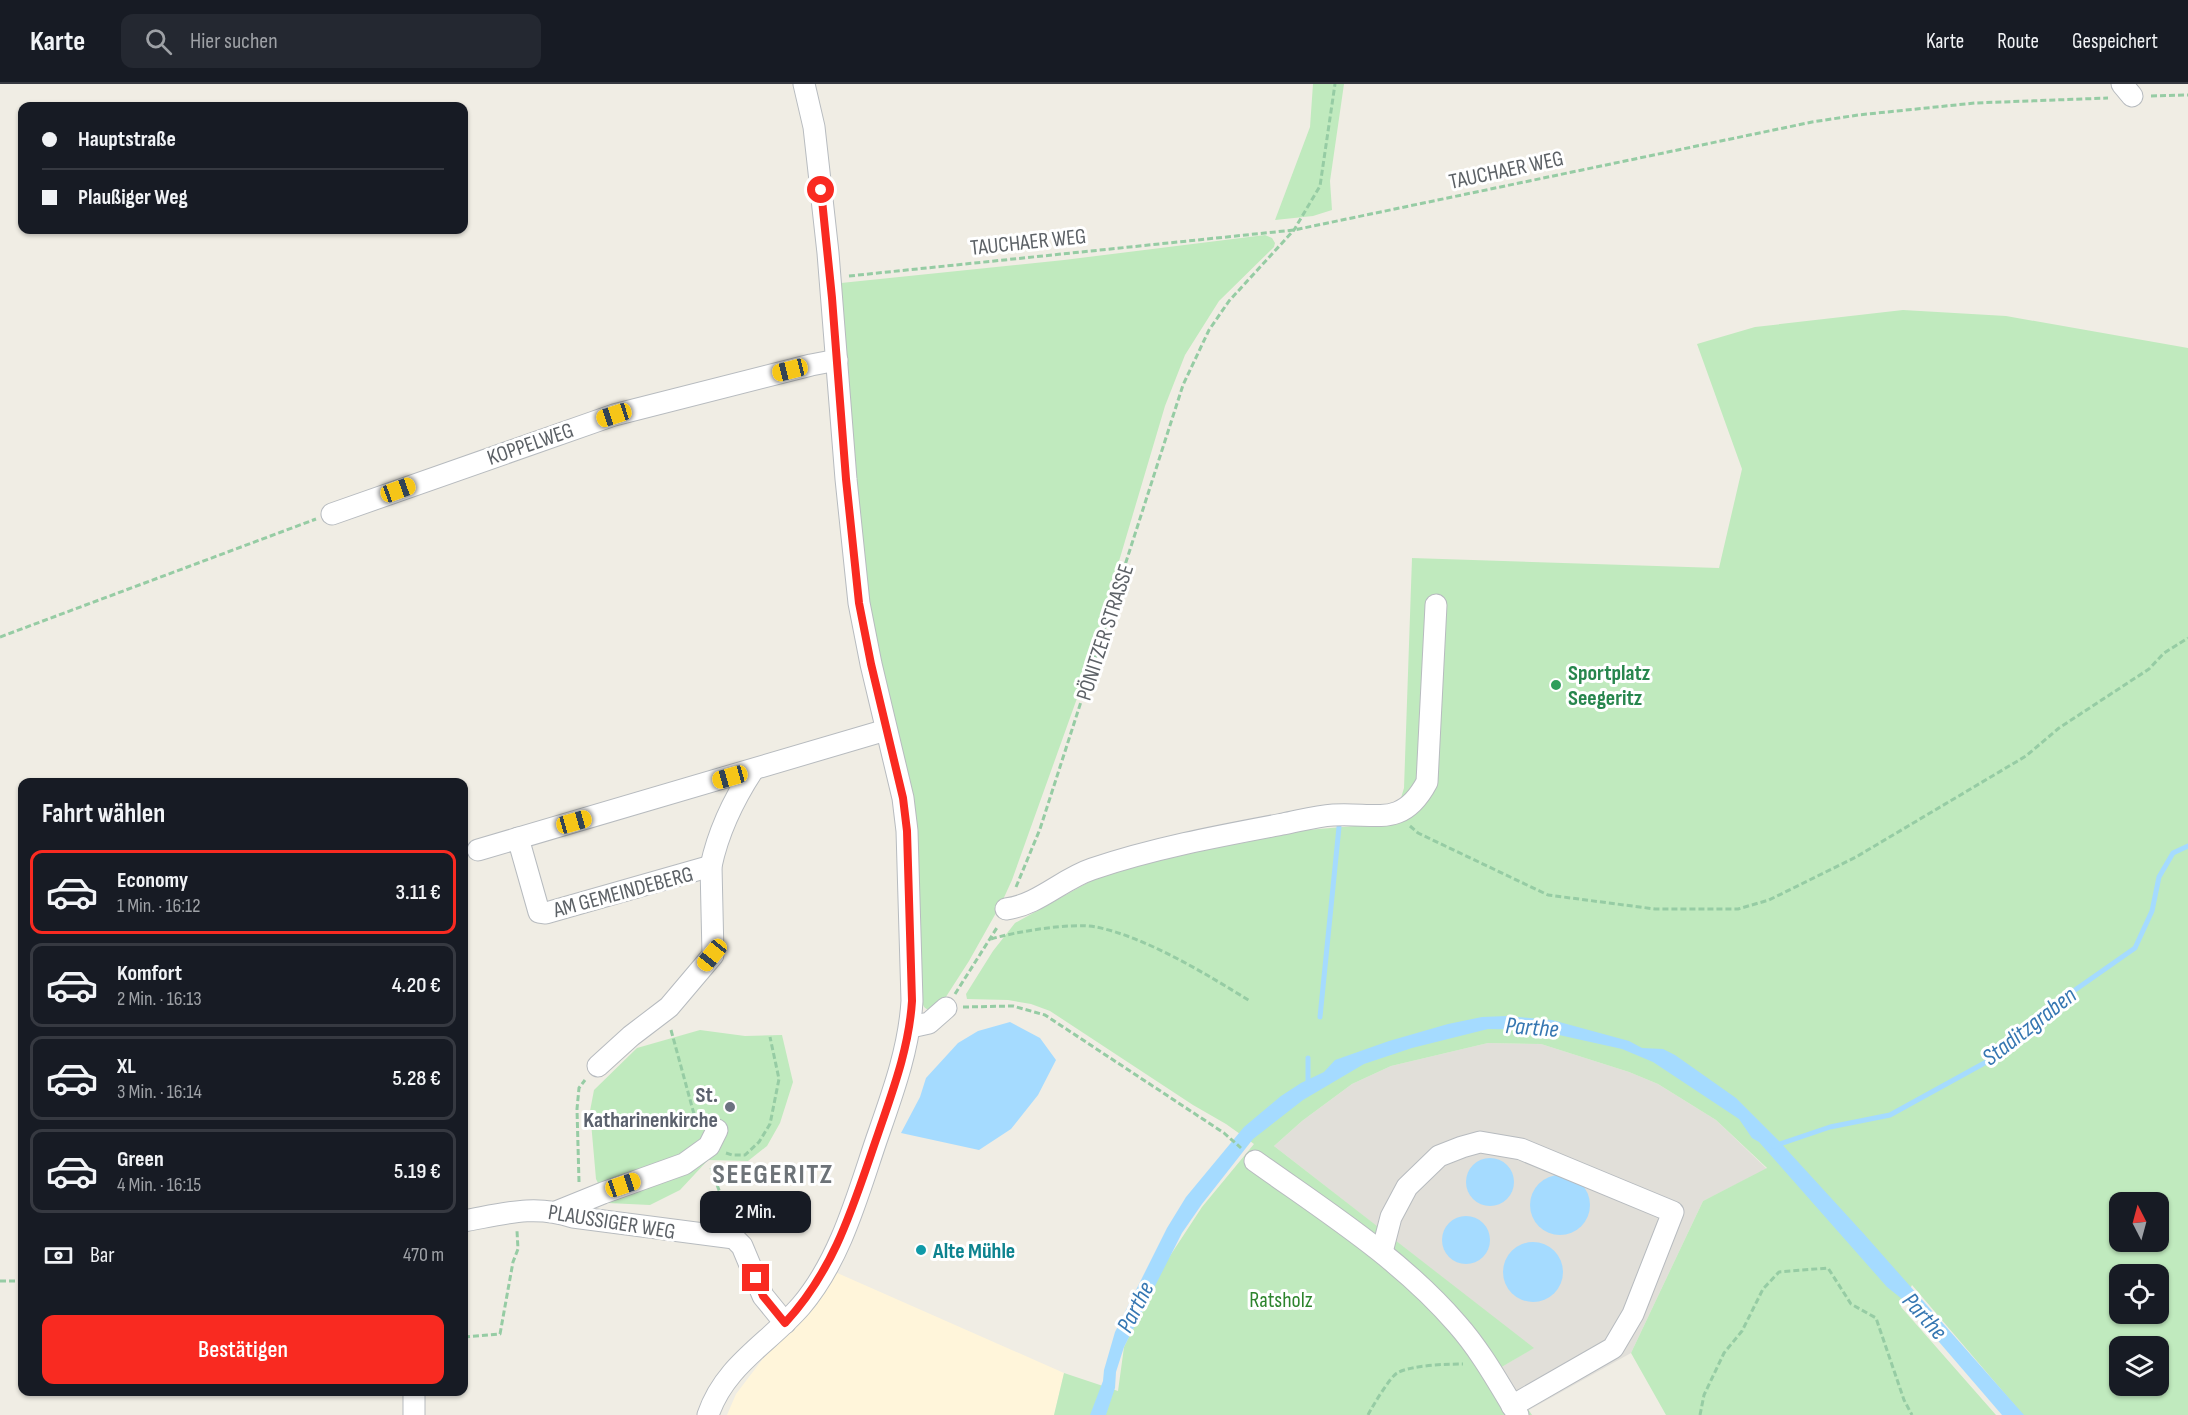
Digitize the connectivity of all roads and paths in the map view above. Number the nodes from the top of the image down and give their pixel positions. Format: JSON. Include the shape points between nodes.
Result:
{"nodes":[{"id":1,"x":804,"y":84,"type":"edge"},
{"id":2,"x":1335,"y":84,"type":"edge"},
{"id":3,"x":2127,"y":90,"type":"edge"},
{"id":4,"x":2188,"y":95,"type":"edge"},
{"id":5,"x":1294,"y":230,"type":"junction"},
{"id":6,"x":830,"y":277,"type":"junction"},
{"id":7,"x":837,"y":360,"type":"junction"},
{"id":8,"x":332,"y":514,"type":"joint"},
{"id":9,"x":1436,"y":605,"type":"dead end"},
{"id":10,"x":0,"y":637,"type":"edge"},
{"id":11,"x":2188,"y":638,"type":"edge"},
{"id":12,"x":886,"y":730,"type":"junction"},
{"id":13,"x":753,"y":770,"type":"junction"},
{"id":14,"x":1395,"y":814,"type":"junction"},
{"id":15,"x":518,"y":838,"type":"junction"},
{"id":16,"x":478,"y":850,"type":"dead end"},
{"id":17,"x":711,"y":866,"type":"junction"},
{"id":18,"x":1006,"y":909,"type":"junction"},
{"id":19,"x":991,"y":939,"type":"junction"},
{"id":20,"x":1250,"y":1001,"type":"dead end"},
{"id":21,"x":669,"y":1007,"type":"junction"},
{"id":22,"x":946,"y":1008,"type":"junction"},
{"id":23,"x":911,"y":1028,"type":"junction"},
{"id":24,"x":770,"y":1037,"type":"dead end"},
{"id":25,"x":597,"y":1066,"type":"joint"},
{"id":26,"x":711,"y":1145,"type":"junction"},
{"id":27,"x":1255,"y":1161,"type":"joint"},
{"id":28,"x":589,"y":1198,"type":"junction"},
{"id":29,"x":514,"y":1212,"type":"junction"},
{"id":30,"x":556,"y":1212,"type":"junction"},
{"id":31,"x":468,"y":1220,"type":"edge"},
{"id":32,"x":732,"y":1226,"type":"dead end"},
{"id":33,"x":1382,"y":1252,"type":"junction"},
{"id":34,"x":0,"y":1281,"type":"edge"},
{"id":35,"x":18,"y":1281,"type":"edge"},
{"id":36,"x":785,"y":1323,"type":"junction"},
{"id":37,"x":468,"y":1337,"type":"edge"},
{"id":38,"x":1488,"y":1364,"type":"junction"},
{"id":39,"x":414,"y":1396,"type":"edge"},
{"id":40,"x":1515,"y":1410,"type":"edge"},
{"id":41,"x":414,"y":1415,"type":"edge"},
{"id":42,"x":708,"y":1415,"type":"edge"},
{"id":43,"x":1368,"y":1415,"type":"edge"},
{"id":44,"x":1700,"y":1415,"type":"edge"},
{"id":45,"x":1912,"y":1415,"type":"edge"}],
"edges":[{"from":1,"to":6,"type":"street","via":[[814,128]]},
{"from":2,"to":5,"type":"path","name":"PÖNITZER STRASSE","via":[[1320,186]]},
{"from":3,"to":4,"type":"path","name":"TAUCHAER WEG"},
{"from":3,"to":5,"type":"path","name":"TAUCHAER WEG","via":[[1812,122]]},
{"from":5,"to":6,"type":"path","name":"TAUCHAER WEG"},
{"from":5,"to":18,"type":"path","name":"PÖNITZER STRASSE","via":[[1229,301],[1209,330],[1183,385],[1041,830]]},
{"from":6,"to":7,"type":"street"},
{"from":7,"to":8,"type":"street","name":"KOPPELWEG","via":[[614,415]]},
{"from":7,"to":12,"type":"street","via":[[859,603]]},
{"from":8,"to":10,"type":"path"},
{"from":9,"to":14,"type":"street","via":[[1427,782],[1419,797]]},
{"from":11,"to":14,"type":"path","via":[[2026,756],[1856,857],[1769,900],[1738,909],[1655,909],[1548,895],[1418,833]]},
{"from":12,"to":13,"type":"street"},
{"from":12,"to":23,"type":"street","via":[[907,831]]},
{"from":13,"to":15,"type":"street"},
{"from":13,"to":17,"type":"street","via":[[738,794]]},
{"from":14,"to":18,"type":"street","via":[[1332,815],[1164,848],[1090,870],[1021,907]]},
{"from":15,"to":16,"type":"street"},
{"from":15,"to":17,"type":"street","name":"AM GEMEINDEBERG","via":[[539,912]]},
{"from":17,"to":21,"type":"street","via":[[712,955]]},
{"from":18,"to":19,"type":"path","name":"PÖNITZER STRASSE"},
{"from":19,"to":20,"type":"path","via":[[1033,930],[1094,926],[1155,948]]},
{"from":19,"to":22,"type":"path","name":"PÖNITZER STRASSE"},
{"from":21,"to":25,"type":"street","via":[[630,1035]]},
{"from":21,"to":26,"type":"path","via":[[672,1038],[700,1134]]},
{"from":22,"to":23,"type":"street","via":[[929,1023]]},
{"from":22,"to":27,"type":"path","via":[[1014,1006],[1045,1015],[1224,1133]]},
{"from":23,"to":36,"type":"street","via":[[844,1231],[816,1284]]},
{"from":24,"to":26,"type":"path","via":[[779,1079],[770,1124],[745,1155],[732,1155]]},
{"from":25,"to":28,"type":"path","via":[[579,1088],[577,1109],[580,1185]]},
{"from":26,"to":28,"type":"street","via":[[684,1164]]},
{"from":26,"to":32,"type":"path"},
{"from":27,"to":33,"type":"street"},
{"from":28,"to":30,"type":"street"},
{"from":29,"to":30,"type":"street","name":"PLAUSSIGER WEG"},
{"from":29,"to":31,"type":"street","name":"PLAUSSIGER WEG"},
{"from":29,"to":37,"type":"path","via":[[519,1241],[500,1334]]},
{"from":30,"to":36,"type":"street","name":"PLAUSSIGER WEG","via":[[734,1238],[742,1246],[763,1296]]},
{"from":33,"to":38,"type":"street","via":[[1458,1324]]},
{"from":33,"to":40,"type":"street","via":[[1391,1217],[1407,1187],[1439,1156],[1480,1142],[1521,1149],[1673,1212],[1633,1314],[1614,1348]]},
{"from":34,"to":35,"type":"path"},
{"from":36,"to":42,"type":"street","via":[[732,1371]]},
{"from":38,"to":40,"type":"street"},
{"from":38,"to":43,"type":"path","via":[[1422,1366],[1396,1373]]},
{"from":39,"to":41,"type":"street"},
{"from":44,"to":45,"type":"path","via":[[1704,1395],[1724,1353],[1742,1331],[1763,1289],[1779,1272],[1828,1268],[1851,1304],[1876,1318]]}]}
